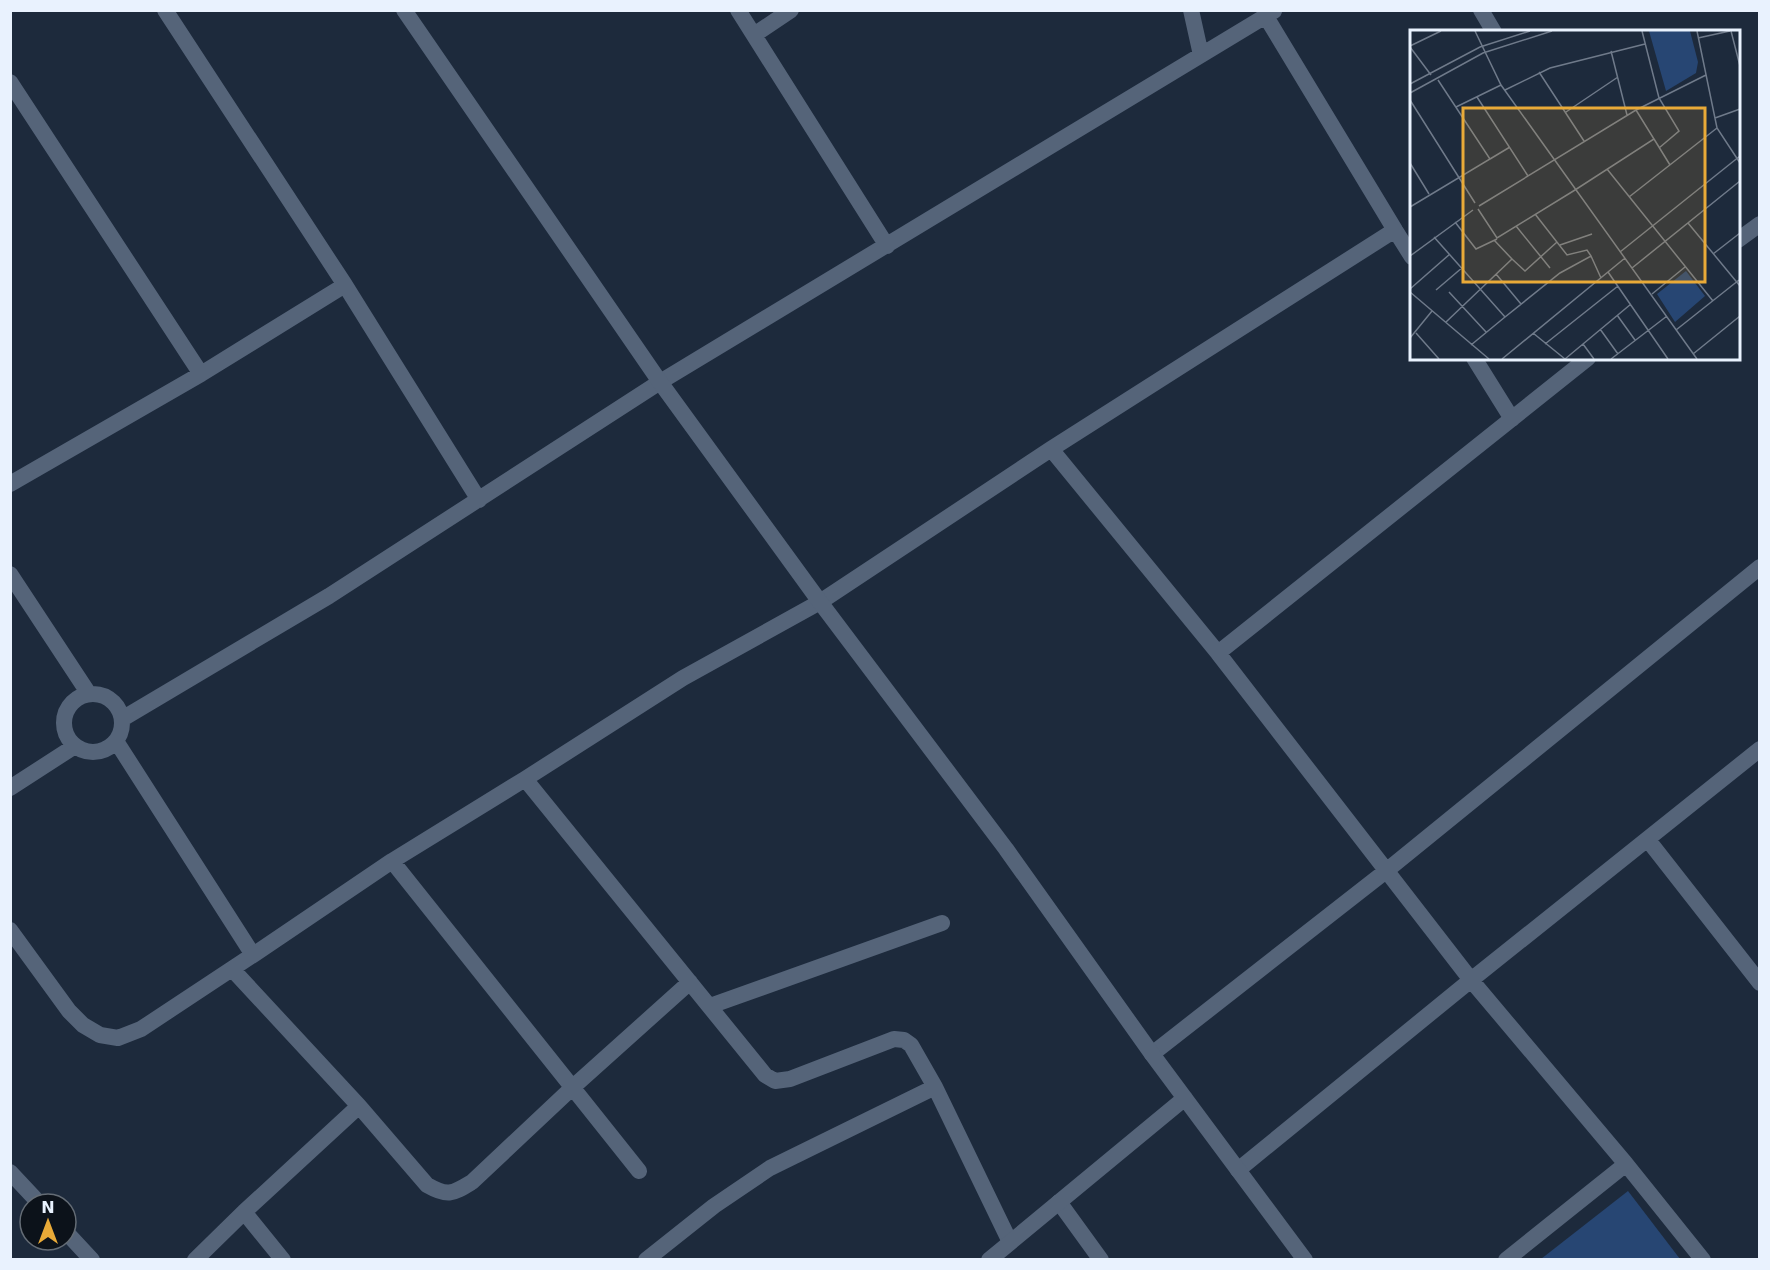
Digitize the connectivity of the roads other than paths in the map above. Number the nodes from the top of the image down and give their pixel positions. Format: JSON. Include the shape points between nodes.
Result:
{"nodes":[{"id":1,"x":165,"y":10,"type":"edge"},
{"id":2,"x":404,"y":10,"type":"edge"},
{"id":3,"x":738,"y":10,"type":"edge"},
{"id":4,"x":791,"y":10,"type":"edge"},
{"id":5,"x":1191,"y":10,"type":"edge"},
{"id":6,"x":1481,"y":10,"type":"edge"},
{"id":7,"x":1270,"y":13,"type":"edge"},
{"id":8,"x":1493,"y":30,"type":"edge"},
{"id":9,"x":754,"y":35,"type":"junction"},
{"id":10,"x":1201,"y":54,"type":"junction"},
{"id":11,"x":10,"y":82,"type":"edge"},
{"id":12,"x":1760,"y":224,"type":"edge"},
{"id":13,"x":1395,"y":230,"type":"junction"},
{"id":14,"x":1740,"y":239,"type":"edge"},
{"id":15,"x":887,"y":246,"type":"junction"},
{"id":16,"x":1410,"y":254,"type":"edge"},
{"id":17,"x":345,"y":285,"type":"junction"},
{"id":18,"x":1475,"y":360,"type":"edge"},
{"id":19,"x":1586,"y":360,"type":"edge"},
{"id":20,"x":201,"y":374,"type":"junction"},
{"id":21,"x":660,"y":382,"type":"junction"},
{"id":22,"x":1512,"y":419,"type":"junction"},
{"id":23,"x":1051,"y":449,"type":"junction"},
{"id":24,"x":10,"y":484,"type":"edge"},
{"id":25,"x":479,"y":500,"type":"junction"},
{"id":26,"x":1760,"y":567,"type":"edge"},
{"id":27,"x":10,"y":574,"type":"edge"},
{"id":28,"x":820,"y":602,"type":"junction"},
{"id":29,"x":1218,"y":653,"type":"junction"},
{"id":30,"x":89,"y":694,"type":"junction"},
{"id":31,"x":122,"y":719,"type":"junction"},
{"id":32,"x":116,"y":741,"type":"junction"},
{"id":33,"x":75,"y":746,"type":"junction"},
{"id":34,"x":1760,"y":749,"type":"edge"},
{"id":35,"x":525,"y":779,"type":"junction"},
{"id":36,"x":10,"y":788,"type":"edge"},
{"id":37,"x":1648,"y":840,"type":"junction"},
{"id":38,"x":392,"y":861,"type":"junction"},
{"id":39,"x":1386,"y":871,"type":"junction"},
{"id":40,"x":942,"y":922,"type":"dead end"},
{"id":41,"x":10,"y":930,"type":"edge"},
{"id":42,"x":254,"y":955,"type":"junction"},
{"id":43,"x":231,"y":969,"type":"junction"},
{"id":44,"x":1471,"y":980,"type":"junction"},
{"id":45,"x":690,"y":982,"type":"junction"},
{"id":46,"x":1760,"y":983,"type":"edge"},
{"id":47,"x":710,"y":1006,"type":"junction"},
{"id":48,"x":1152,"y":1054,"type":"junction"},
{"id":49,"x":573,"y":1086,"type":"junction"},
{"id":50,"x":935,"y":1086,"type":"junction"},
{"id":51,"x":1185,"y":1098,"type":"junction"},
{"id":52,"x":359,"y":1106,"type":"junction"},
{"id":53,"x":1626,"y":1164,"type":"junction"},
{"id":54,"x":1238,"y":1170,"type":"junction"},
{"id":55,"x":639,"y":1171,"type":"dead end"},
{"id":56,"x":10,"y":1172,"type":"edge"},
{"id":57,"x":29,"y":1192,"type":"edge"},
{"id":58,"x":1059,"y":1202,"type":"junction"},
{"id":59,"x":244,"y":1212,"type":"junction"},
{"id":60,"x":1010,"y":1242,"type":"junction"},
{"id":61,"x":78,"y":1245,"type":"edge"},
{"id":62,"x":92,"y":1260,"type":"edge"},
{"id":63,"x":195,"y":1260,"type":"edge"},
{"id":64,"x":283,"y":1260,"type":"edge"},
{"id":65,"x":646,"y":1260,"type":"edge"},
{"id":66,"x":989,"y":1260,"type":"edge"},
{"id":67,"x":1101,"y":1260,"type":"edge"},
{"id":68,"x":1305,"y":1260,"type":"edge"},
{"id":69,"x":1506,"y":1260,"type":"edge"},
{"id":70,"x":1703,"y":1260,"type":"edge"}],
"edges":[{"from":1,"to":17,"type":"street"},
{"from":2,"to":21,"type":"street"},
{"from":3,"to":9,"type":"street"},
{"from":4,"to":9,"type":"street"},
{"from":5,"to":10,"type":"street"},
{"from":6,"to":8,"type":"street"},
{"from":7,"to":10,"type":"street"},
{"from":7,"to":13,"type":"street"},
{"from":9,"to":15,"type":"street"},
{"from":10,"to":15,"type":"street"},
{"from":11,"to":20,"type":"street"},
{"from":12,"to":14,"type":"street"},
{"from":13,"to":16,"type":"street"},
{"from":13,"to":23,"type":"street"},
{"from":15,"to":21,"type":"street"},
{"from":17,"to":20,"type":"street"},
{"from":17,"to":25,"type":"street"},
{"from":18,"to":22,"type":"street"},
{"from":19,"to":22,"type":"street"},
{"from":20,"to":24,"type":"street"},
{"from":21,"to":25,"type":"street"},
{"from":21,"to":28,"type":"street"},
{"from":22,"to":29,"type":"street"},
{"from":23,"to":28,"type":"street"},
{"from":23,"to":29,"type":"street"},
{"from":25,"to":31,"type":"street","via":[[329,596]]},
{"from":26,"to":39,"type":"street"},
{"from":27,"to":30,"type":"street"},
{"from":28,"to":35,"type":"street","via":[[683,678]]},
{"from":28,"to":48,"type":"street","via":[[1006,849]]},
{"from":29,"to":39,"type":"street"},
{"from":30,"to":31,"type":"street","via":[[101,694],[111,700]]},
{"from":30,"to":33,"type":"street","via":[[70,705],[65,715],[67,737]]},
{"from":31,"to":32,"type":"street"},
{"from":32,"to":33,"type":"street","via":[[97,752]]},
{"from":32,"to":42,"type":"street"},
{"from":33,"to":36,"type":"street"},
{"from":34,"to":37,"type":"street"},
{"from":35,"to":38,"type":"street"},
{"from":35,"to":45,"type":"street"},
{"from":37,"to":44,"type":"street"},
{"from":37,"to":46,"type":"street"},
{"from":38,"to":42,"type":"street"},
{"from":38,"to":49,"type":"street"},
{"from":39,"to":44,"type":"street"},
{"from":39,"to":48,"type":"street"},
{"from":40,"to":47,"type":"street"},
{"from":41,"to":43,"type":"street","via":[[69,1011],[100,1035],[118,1038],[141,1029]]},
{"from":42,"to":43,"type":"street"},
{"from":43,"to":52,"type":"street"},
{"from":44,"to":53,"type":"street"},
{"from":44,"to":54,"type":"street"},
{"from":45,"to":47,"type":"street"},
{"from":45,"to":49,"type":"street"},
{"from":47,"to":50,"type":"street","via":[[765,1075],[776,1081],[894,1039],[911,1045]]},
{"from":48,"to":51,"type":"street"},
{"from":49,"to":52,"type":"street","via":[[472,1182],[456,1192],[440,1192],[427,1185]]},
{"from":49,"to":55,"type":"street"},
{"from":50,"to":60,"type":"street"},
{"from":50,"to":65,"type":"street","via":[[770,1168]]},
{"from":51,"to":54,"type":"street"},
{"from":51,"to":58,"type":"street"},
{"from":52,"to":59,"type":"street"},
{"from":53,"to":69,"type":"street"},
{"from":53,"to":70,"type":"street"},
{"from":54,"to":68,"type":"street"},
{"from":56,"to":57,"type":"street"},
{"from":58,"to":60,"type":"street"},
{"from":58,"to":67,"type":"street"},
{"from":59,"to":63,"type":"street"},
{"from":59,"to":64,"type":"street"},
{"from":60,"to":66,"type":"street"},
{"from":61,"to":62,"type":"street"}]}
